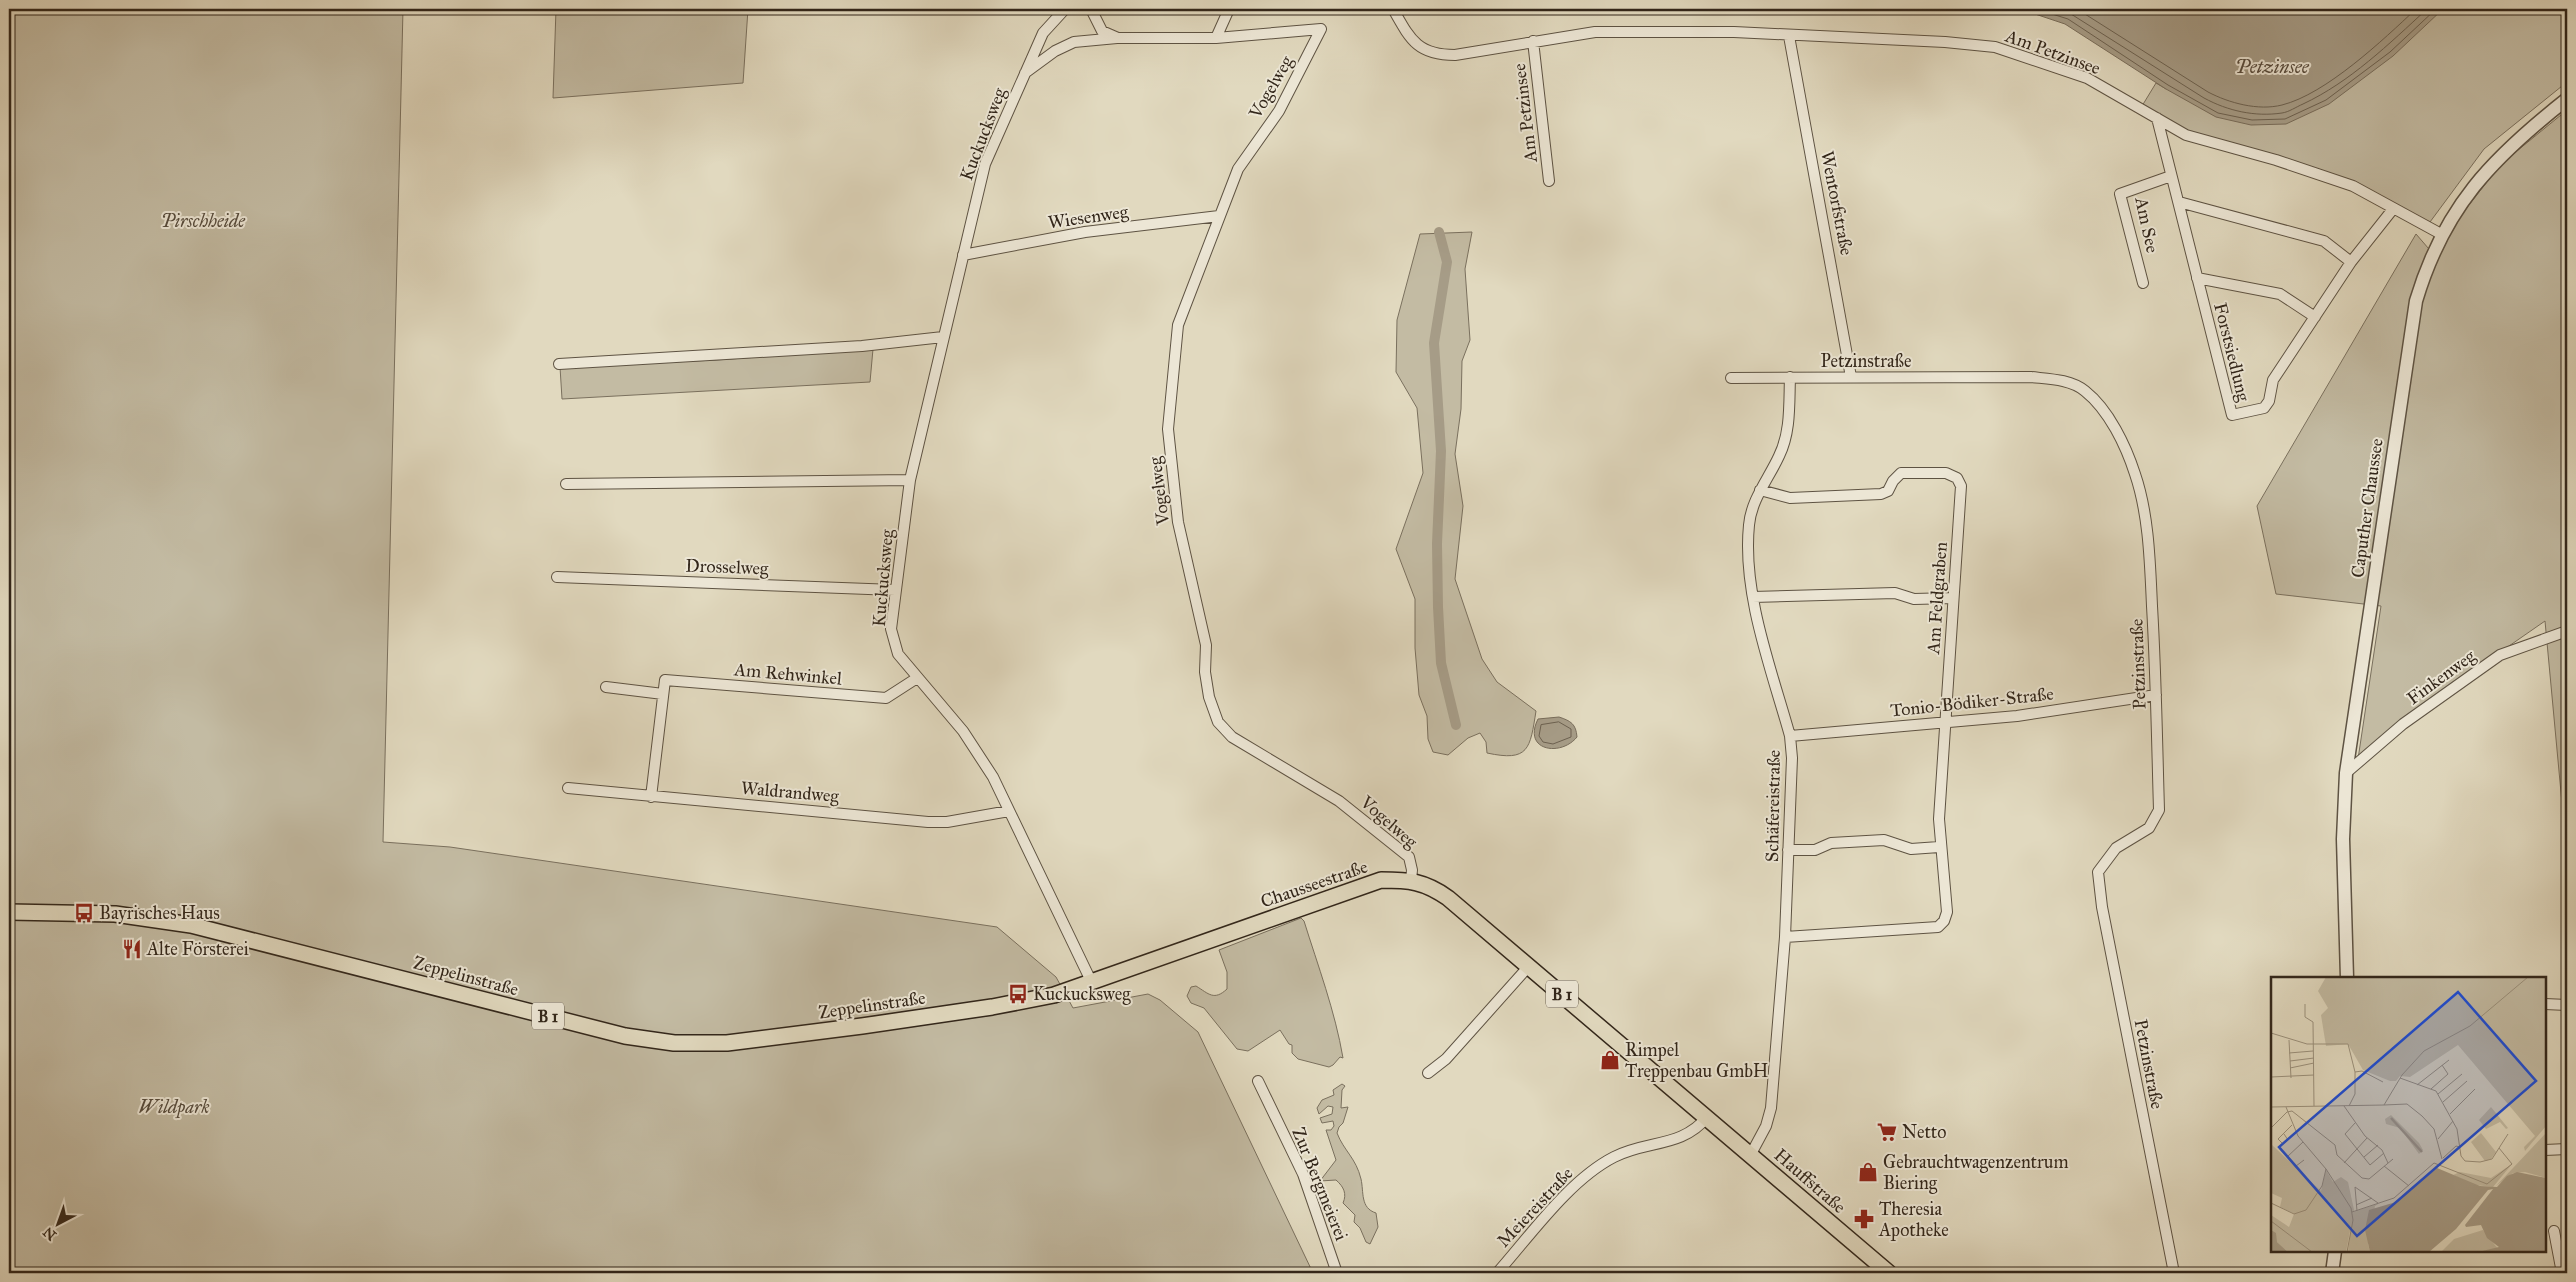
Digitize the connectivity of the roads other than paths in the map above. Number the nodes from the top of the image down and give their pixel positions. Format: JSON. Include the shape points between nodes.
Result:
{"nodes":[{"id":1,"x":1065,"y":9,"type":"edge"},
{"id":2,"x":1091,"y":9,"type":"edge"},
{"id":3,"x":1229,"y":9,"type":"edge"},
{"id":4,"x":1393,"y":9,"type":"edge"},
{"id":5,"x":1789,"y":36,"type":"junction"},
{"id":6,"x":1118,"y":38,"type":"junction"},
{"id":7,"x":1216,"y":38,"type":"junction"},
{"id":8,"x":1532,"y":41,"type":"junction"},
{"id":9,"x":1024,"y":74,"type":"junction"},
{"id":10,"x":2567,"y":99,"type":"edge"},
{"id":11,"x":2158,"y":118,"type":"junction"},
{"id":12,"x":2171,"y":176,"type":"junction"},
{"id":13,"x":1549,"y":181,"type":"dead end"},
{"id":14,"x":2179,"y":202,"type":"junction"},
{"id":15,"x":2393,"y":209,"type":"junction"},
{"id":16,"x":1219,"y":216,"type":"junction"},
{"id":17,"x":2441,"y":234,"type":"junction"},
{"id":18,"x":963,"y":255,"type":"junction"},
{"id":19,"x":2352,"y":262,"type":"junction"},
{"id":20,"x":2197,"y":278,"type":"junction"},
{"id":21,"x":2143,"y":283,"type":"dead end"},
{"id":22,"x":2315,"y":317,"type":"junction"},
{"id":23,"x":943,"y":337,"type":"junction"},
{"id":24,"x":559,"y":364,"type":"dead end"},
{"id":25,"x":1790,"y":377,"type":"junction"},
{"id":26,"x":1851,"y":377,"type":"junction"},
{"id":27,"x":1731,"y":378,"type":"dead end"},
{"id":28,"x":910,"y":480,"type":"junction"},
{"id":29,"x":566,"y":484,"type":"dead end"},
{"id":30,"x":1760,"y":490,"type":"junction"},
{"id":31,"x":557,"y":577,"type":"dead end"},
{"id":32,"x":895,"y":590,"type":"junction"},
{"id":33,"x":1753,"y":597,"type":"junction"},
{"id":34,"x":1952,"y":598,"type":"junction"},
{"id":35,"x":2567,"y":631,"type":"edge"},
{"id":36,"x":917,"y":678,"type":"junction"},
{"id":37,"x":606,"y":688,"type":"dead end"},
{"id":38,"x":663,"y":694,"type":"junction"},
{"id":39,"x":2156,"y":695,"type":"junction"},
{"id":40,"x":1944,"y":723,"type":"junction"},
{"id":41,"x":1790,"y":736,"type":"junction"},
{"id":42,"x":2346,"y":773,"type":"junction"},
{"id":43,"x":568,"y":788,"type":"dead end"},
{"id":44,"x":651,"y":797,"type":"junction"},
{"id":45,"x":1009,"y":811,"type":"junction"},
{"id":46,"x":1939,"y":847,"type":"junction"},
{"id":47,"x":1788,"y":850,"type":"junction"},
{"id":48,"x":1411,"y":880,"type":"junction"},
{"id":49,"x":9,"y":912,"type":"edge"},
{"id":50,"x":1785,"y":937,"type":"junction"},
{"id":51,"x":1529,"y":966,"type":"junction"},
{"id":52,"x":2347,"y":977,"type":"edge"},
{"id":53,"x":1092,"y":983,"type":"junction"},
{"id":54,"x":2546,"y":1004,"type":"edge"},
{"id":55,"x":2567,"y":1005,"type":"edge"},
{"id":56,"x":1428,"y":1074,"type":"dead end"},
{"id":57,"x":1258,"y":1082,"type":"dead end"},
{"id":58,"x":1707,"y":1117,"type":"junction"},
{"id":59,"x":2567,"y":1149,"type":"edge"},
{"id":60,"x":2546,"y":1150,"type":"edge"},
{"id":61,"x":1751,"y":1154,"type":"junction"},
{"id":62,"x":2554,"y":1230,"type":"dead end"},
{"id":63,"x":2336,"y":1252,"type":"edge"},
{"id":64,"x":1337,"y":1273,"type":"edge"},
{"id":65,"x":1497,"y":1273,"type":"edge"},
{"id":66,"x":1889,"y":1273,"type":"edge"},
{"id":67,"x":2174,"y":1273,"type":"edge"},
{"id":68,"x":2332,"y":1273,"type":"edge"},
{"id":69,"x":2559,"y":1273,"type":"edge"}],
"edges":[{"from":1,"to":9,"type":"street","name":"Kuckucksweg","via":[[1043,33]]},
{"from":2,"to":6,"type":"street","via":[[1102,31]]},
{"from":3,"to":7,"type":"street"},
{"from":4,"to":8,"type":"street","name":"Am Petzinsee","via":[[1412,40],[1430,53],[1455,55]]},
{"from":5,"to":8,"type":"street","name":"Am Petzinsee","via":[[1734,32],[1595,32]]},
{"from":5,"to":11,"type":"street","name":"Am Petzinsee","via":[[1995,47],[2087,78]]},
{"from":5,"to":26,"type":"street","name":"Wentorfstraße"},
{"from":6,"to":7,"type":"street"},
{"from":6,"to":9,"type":"street","via":[[1074,42],[1055,50]]},
{"from":7,"to":16,"type":"street","name":"Vogelweg","via":[[1321,28],[1279,112],[1238,168]]},
{"from":8,"to":13,"type":"street","name":"Am Petzinsee"},
{"from":9,"to":18,"type":"street","name":"Kuckucksweg","via":[[985,164]]},
{"from":10,"to":17,"type":"street","name":"Caputher Chaussee","via":[[2492,163]]},
{"from":11,"to":12,"type":"street","name":"Forstsiedlung"},
{"from":11,"to":15,"type":"street","name":"Am Petzinsee","via":[[2186,134],[2336,179]]},
{"from":12,"to":14,"type":"street","name":"Forstsiedlung"},
{"from":12,"to":21,"type":"street","name":"Am See","via":[[2120,194]]},
{"from":14,"to":19,"type":"street","via":[[2324,241]]},
{"from":14,"to":20,"type":"street","name":"Forstsiedlung"},
{"from":15,"to":17,"type":"street","name":"Am Petzinsee"},
{"from":15,"to":19,"type":"street","name":"Forstsiedlung"},
{"from":16,"to":18,"type":"street","name":"Wiesenweg","via":[[1085,232]]},
{"from":16,"to":48,"type":"street","name":"Vogelweg","via":[[1178,325],[1168,429],[1178,522],[1206,645],[1205,672],[1209,697],[1218,722],[1232,737],[1339,801],[1409,857]]},
{"from":17,"to":42,"type":"street","name":"Caputher Chaussee","via":[[2425,271],[2409,338]]},
{"from":18,"to":23,"type":"street","name":"Kuckucksweg"},
{"from":19,"to":22,"type":"street","name":"Forstsiedlung"},
{"from":20,"to":22,"type":"street","name":"Forstsiedlung","via":[[2280,294]]},
{"from":20,"to":22,"type":"street","name":"Forstsiedlung","via":[[2232,415],[2264,408],[2269,401],[2273,380]]},
{"from":23,"to":24,"type":"street","via":[[842,347]]},
{"from":23,"to":28,"type":"street","name":"Kuckucksweg"},
{"from":25,"to":26,"type":"street","name":"Petzinstraße"},
{"from":25,"to":27,"type":"street","name":"Petzinstraße"},
{"from":25,"to":30,"type":"street","name":"Schäfereistraße","via":[[1788,425],[1780,455]]},
{"from":26,"to":39,"type":"street","name":"Petzinstraße","via":[[2030,377],[2065,381],[2084,390],[2102,410],[2121,441],[2136,475],[2150,569]]},
{"from":28,"to":29,"type":"street"},
{"from":28,"to":32,"type":"street","name":"Kuckucksweg"},
{"from":30,"to":33,"type":"street","name":"Schäfereistraße","via":[[1749,523],[1748,556]]},
{"from":30,"to":34,"type":"street","name":"Am Feldgraben","via":[[1790,498],[1881,494],[1888,491],[1901,473],[1946,473],[1957,478],[1961,486]]},
{"from":31,"to":32,"type":"street","name":"Drosselweg"},
{"from":32,"to":36,"type":"street","name":"Kuckucksweg","via":[[891,629],[898,654]]},
{"from":33,"to":34,"type":"street","via":[[1896,593],[1914,599]]},
{"from":33,"to":41,"type":"street","name":"Schäfereistraße"},
{"from":34,"to":40,"type":"street","name":"Am Feldgraben"},
{"from":35,"to":42,"type":"street","name":"Finkenweg","via":[[2500,655],[2403,724]]},
{"from":36,"to":38,"type":"street","name":"Am Rehwinkel","via":[[886,698],[665,680]]},
{"from":36,"to":45,"type":"street","name":"Kuckucksweg","via":[[963,731],[993,776]]},
{"from":37,"to":38,"type":"street"},
{"from":38,"to":44,"type":"street"},
{"from":39,"to":40,"type":"street","name":"Tonio-Bödiker-Straße","via":[[2017,716]]},
{"from":39,"to":67,"type":"street","name":"Petzinstraße","via":[[2159,810],[2150,828],[2116,848],[2098,872]]},
{"from":40,"to":41,"type":"street","name":"Tonio-Bödiker-Straße"},
{"from":40,"to":46,"type":"street","name":"Am Feldgraben"},
{"from":41,"to":47,"type":"street","name":"Schäfereistraße"},
{"from":42,"to":52,"type":"street","name":"Caputher Chaussee","via":[[2343,839]]},
{"from":43,"to":44,"type":"street","name":"Waldrandweg"},
{"from":44,"to":45,"type":"street","name":"Waldrandweg","via":[[928,822],[947,822]]},
{"from":45,"to":53,"type":"street","name":"Kuckucksweg"},
{"from":46,"to":47,"type":"street","via":[[1911,849],[1884,840],[1831,843],[1815,850]]},
{"from":46,"to":50,"type":"street","name":"Am Feldgraben","via":[[1947,912],[1938,927]]},
{"from":47,"to":50,"type":"street","name":"Schäfereistraße"},
{"from":48,"to":51,"type":"main road","name":"Chausseestraße","number":"B 1","via":[[1433,887]]},
{"from":48,"to":53,"type":"main road","name":"Chausseestraße","number":"B 1","via":[[1380,880]]},
{"from":49,"to":53,"type":"main road","name":"Zeppelinstraße","number":"B 1","via":[[115,914],[191,925],[600,1030],[674,1043],[727,1043],[862,1026],[992,1007],[1054,995]]},
{"from":50,"to":61,"type":"street","name":"Schäfereistraße","via":[[1771,1108],[1766,1126]]},
{"from":51,"to":56,"type":"street","via":[[1446,1059]]},
{"from":51,"to":58,"type":"main road","name":"Chausseestraße","number":"B 1"},
{"from":54,"to":55,"type":"street"},
{"from":57,"to":64,"type":"street","name":"Zur Bergmeierei","via":[[1303,1174]]},
{"from":58,"to":61,"type":"main road","name":"Hauffstraße","number":"B 1"},
{"from":58,"to":65,"type":"street","name":"Meiereistraße","via":[[1688,1135],[1614,1156],[1581,1179]]},
{"from":59,"to":60,"type":"street"},
{"from":61,"to":66,"type":"main road","name":"Hauffstraße","number":"B 1"},
{"from":62,"to":69,"type":"street"},
{"from":63,"to":68,"type":"street"}]}
